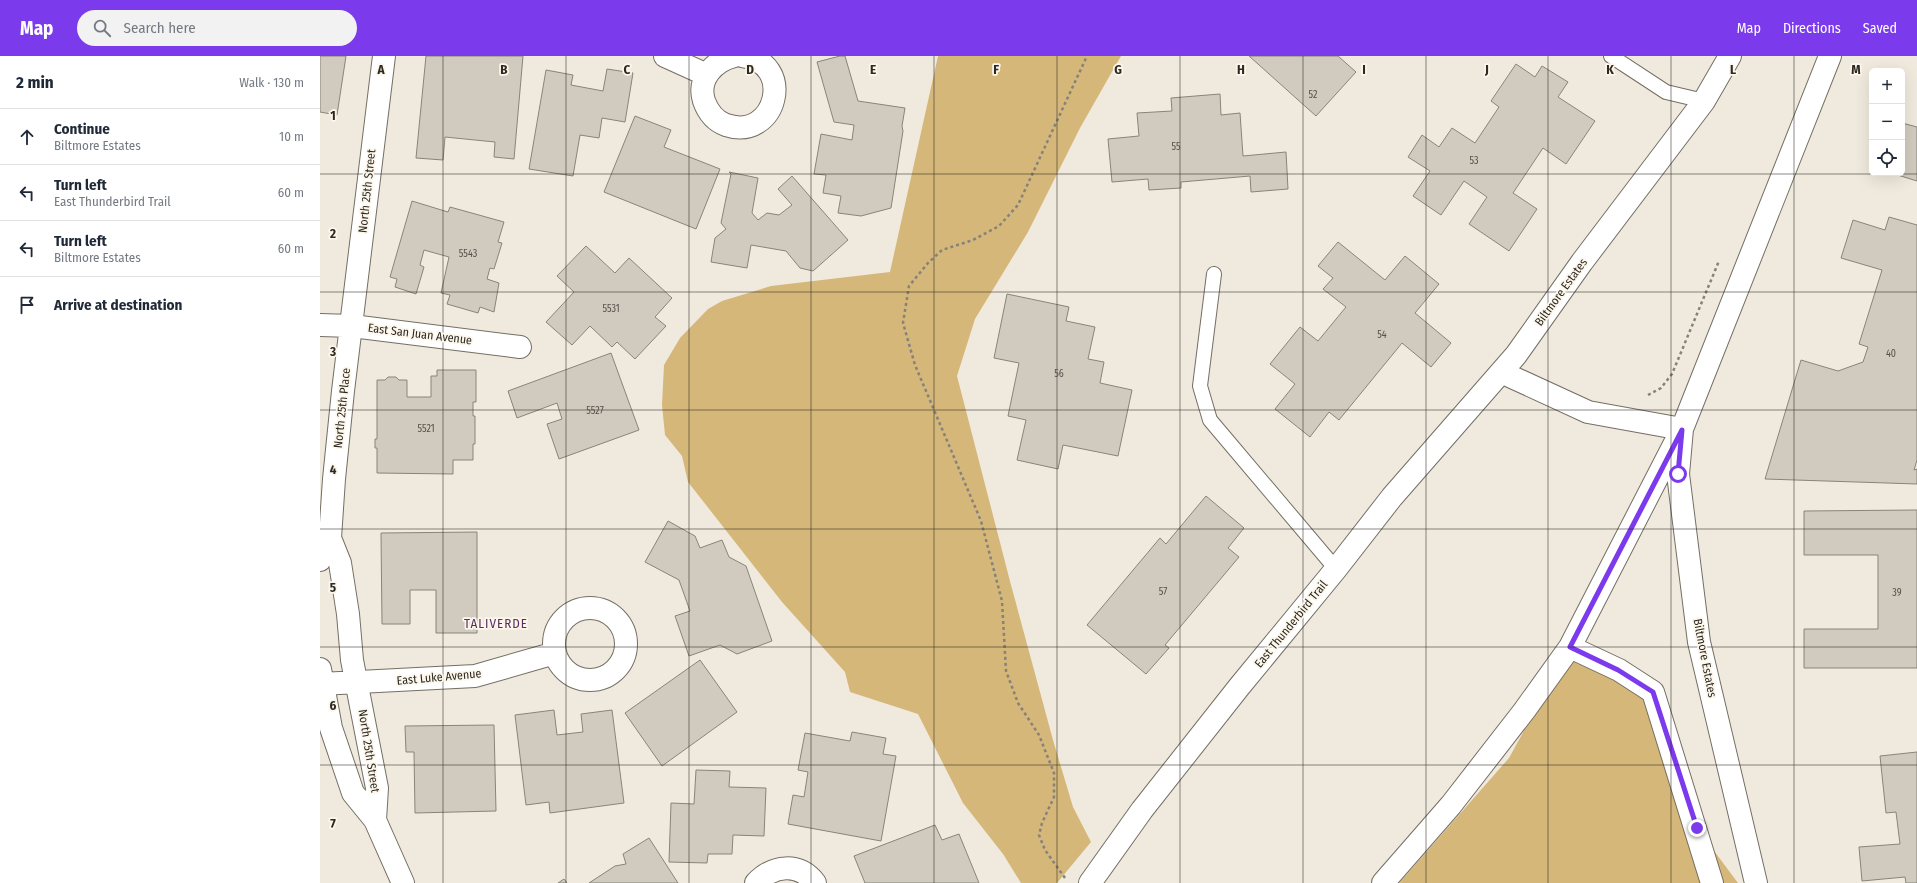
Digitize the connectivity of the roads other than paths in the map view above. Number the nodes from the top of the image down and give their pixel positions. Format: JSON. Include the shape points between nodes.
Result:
{"nodes":[{"id":1,"x":384,"y":56,"type":"edge"},
{"id":2,"x":665,"y":56,"type":"edge"},
{"id":3,"x":734,"y":56,"type":"edge"},
{"id":4,"x":742,"y":56,"type":"edge"},
{"id":5,"x":1611,"y":56,"type":"edge"},
{"id":6,"x":1730,"y":56,"type":"edge"},
{"id":7,"x":1830,"y":56,"type":"edge"},
{"id":8,"x":707,"y":75,"type":"junction"},
{"id":9,"x":1704,"y":102,"type":"junction"},
{"id":10,"x":1214,"y":274,"type":"dead end"},
{"id":11,"x":320,"y":325,"type":"edge"},
{"id":12,"x":352,"y":326,"type":"junction"},
{"id":13,"x":520,"y":347,"type":"dead end"},
{"id":14,"x":1501,"y":372,"type":"junction"},
{"id":15,"x":1682,"y":430,"type":"junction"},
{"id":16,"x":330,"y":538,"type":"junction"},
{"id":17,"x":320,"y":560,"type":"edge"},
{"id":18,"x":1336,"y":569,"type":"junction"},
{"id":19,"x":1570,"y":647,"type":"junction"},
{"id":20,"x":555,"y":653,"type":"dead end"},
{"id":21,"x":321,"y":679,"type":"edge"},
{"id":22,"x":357,"y":683,"type":"junction"},
{"id":23,"x":375,"y":820,"type":"junction"},
{"id":24,"x":403,"y":883,"type":"edge"},
{"id":25,"x":756,"y":883,"type":"edge"},
{"id":26,"x":815,"y":883,"type":"edge"},
{"id":27,"x":1090,"y":883,"type":"edge"},
{"id":28,"x":1383,"y":883,"type":"edge"},
{"id":29,"x":1712,"y":883,"type":"edge"},
{"id":30,"x":1756,"y":883,"type":"edge"}],
"edges":[{"from":1,"to":12,"type":"street","name":"North 25th Street"},
{"from":2,"to":8,"type":"street"},
{"from":3,"to":8,"type":"street","via":[[714,65]]},
{"from":4,"to":8,"type":"street","via":[[760,62],[769,71],[774,82],[772,107],[756,124],[734,128],[714,117],[703,97]]},
{"from":5,"to":9,"type":"lane","via":[[1666,92]]},
{"from":6,"to":9,"type":"street","name":"Biltmore Estates"},
{"from":7,"to":15,"type":"street","name":"Biltmore Estates"},
{"from":9,"to":14,"type":"street","name":"Biltmore Estates"},
{"from":10,"to":18,"type":"lane","via":[[1200,386],[1210,420]]},
{"from":11,"to":12,"type":"street","name":"East San Juan Avenue"},
{"from":12,"to":13,"type":"street","name":"East San Juan Avenue"},
{"from":12,"to":16,"type":"street","name":"North 25th Place","via":[[334,479]]},
{"from":14,"to":15,"type":"street","via":[[1588,412]]},
{"from":14,"to":18,"type":"street","name":"East Thunderbird Trail","via":[[1392,498]]},
{"from":15,"to":19,"type":"street"},
{"from":15,"to":30,"type":"street","name":"Biltmore Estates","via":[[1678,474],[1699,642]]},
{"from":16,"to":17,"type":"street","name":"North 25th Place"},
{"from":16,"to":22,"type":"street","name":"North 25th Place","via":[[340,563]]},
{"from":18,"to":27,"type":"street","name":"East Thunderbird Trail","via":[[1142,810]]},
{"from":19,"to":28,"type":"street","via":[[1475,773]]},
{"from":19,"to":29,"type":"street","via":[[1618,670],[1653,692]]},
{"from":20,"to":22,"type":"street","name":"East Luke Avenue","via":[[474,676]]},
{"from":21,"to":22,"type":"street","name":"East Luke Avenue"},
{"from":21,"to":23,"type":"street","name":"North 25th Street","via":[[331,728],[353,793]]},
{"from":22,"to":23,"type":"street","name":"North 25th Street","via":[[377,788]]},
{"from":23,"to":24,"type":"street","name":"North 25th Street"},
{"from":25,"to":26,"type":"street","via":[[765,874],[776,869],[789,868],[801,871]]}]}
